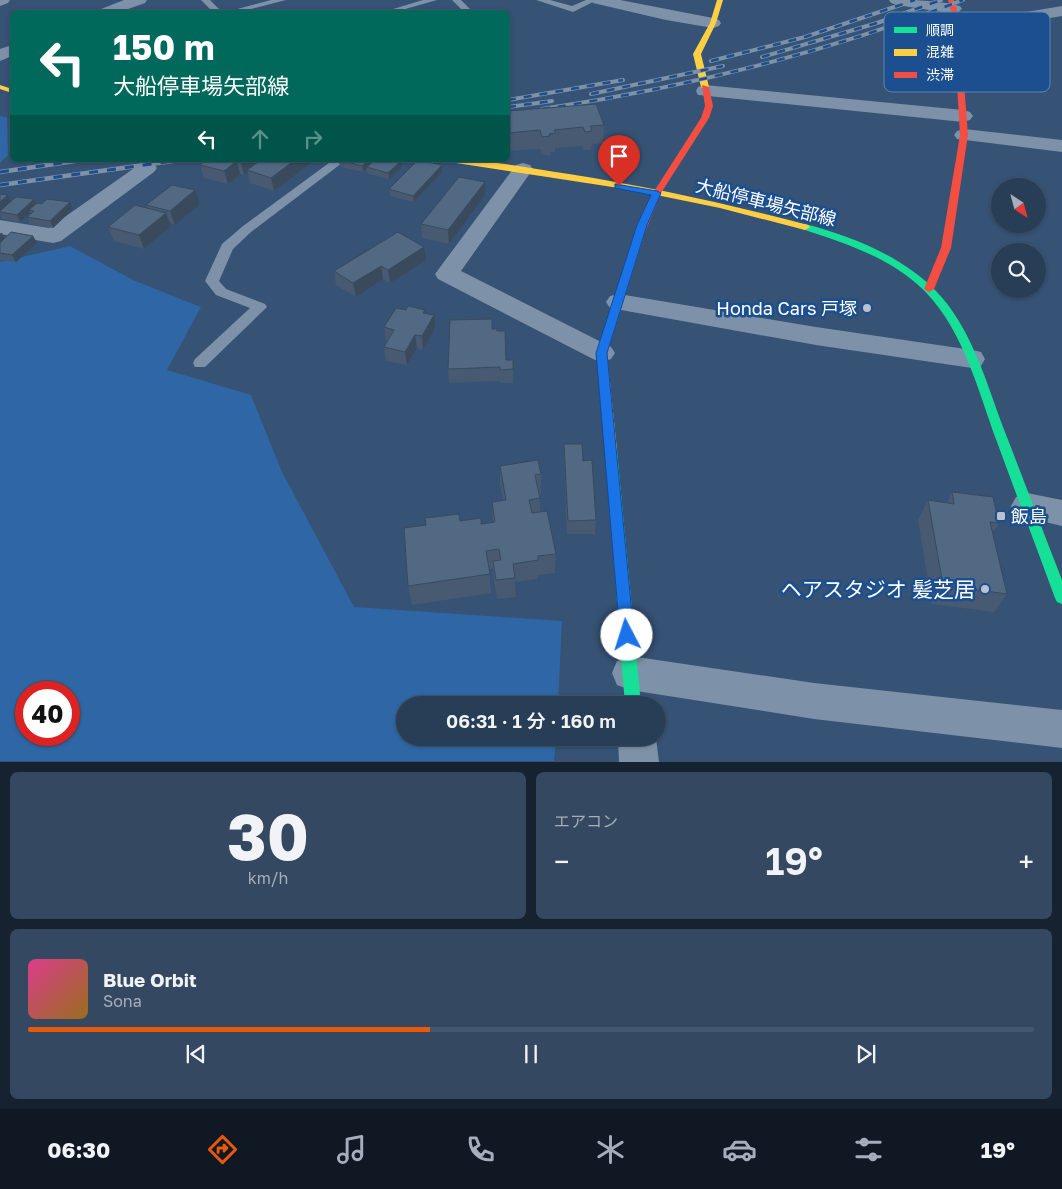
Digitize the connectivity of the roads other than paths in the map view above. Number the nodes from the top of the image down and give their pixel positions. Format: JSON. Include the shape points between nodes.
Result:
{"nodes":[{"id":1,"x":139,"y":0,"type":"edge"},
{"id":2,"x":205,"y":0,"type":"edge"},
{"id":3,"x":282,"y":0,"type":"edge"},
{"id":4,"x":433,"y":0,"type":"edge"},
{"id":5,"x":456,"y":0,"type":"edge"},
{"id":6,"x":540,"y":0,"type":"edge"},
{"id":7,"x":593,"y":0,"type":"edge"},
{"id":8,"x":599,"y":0,"type":"edge"},
{"id":9,"x":720,"y":0,"type":"edge"},
{"id":10,"x":897,"y":0,"type":"edge"},
{"id":11,"x":954,"y":9,"type":"edge"},
{"id":12,"x":112,"y":10,"type":"edge"},
{"id":13,"x":216,"y":10,"type":"edge"},
{"id":14,"x":239,"y":10,"type":"edge"},
{"id":15,"x":395,"y":10,"type":"edge"},
{"id":16,"x":467,"y":10,"type":"edge"},
{"id":17,"x":972,"y":12,"type":"edge"},
{"id":18,"x":713,"y":23,"type":"junction"},
{"id":19,"x":705,"y":91,"type":"junction"},
{"id":20,"x":961,"y":92,"type":"edge"},
{"id":21,"x":964,"y":126,"type":"junction"},
{"id":22,"x":1062,"y":146,"type":"edge"},
{"id":23,"x":337,"y":162,"type":"edge"},
{"id":24,"x":471,"y":162,"type":"edge"},
{"id":25,"x":147,"y":168,"type":"dead end"},
{"id":26,"x":523,"y":169,"type":"junction"},
{"id":27,"x":657,"y":193,"type":"junction"},
{"id":28,"x":0,"y":227,"type":"edge"},
{"id":29,"x":929,"y":289,"type":"junction"},
{"id":30,"x":619,"y":302,"type":"junction"},
{"id":31,"x":602,"y":353,"type":"junction"},
{"id":32,"x":972,"y":359,"type":"junction"},
{"id":33,"x":200,"y":363,"type":"dead end"},
{"id":34,"x":1027,"y":506,"type":"junction"},
{"id":35,"x":1062,"y":512,"type":"edge"},
{"id":36,"x":1062,"y":598,"type":"edge"},
{"id":37,"x":632,"y":689,"type":"edge"},
{"id":38,"x":1062,"y":729,"type":"edge"},
{"id":39,"x":637,"y":746,"type":"edge"},
{"id":40,"x":639,"y":762,"type":"edge"}],
"edges":[{"from":1,"to":12,"type":"street"},
{"from":2,"to":13,"type":"lane"},
{"from":3,"to":14,"type":"lane"},
{"from":4,"to":15,"type":"lane"},
{"from":5,"to":16,"type":"lane"},
{"from":6,"to":7,"type":"lane","via":[[573,9]]},
{"from":8,"to":18,"type":"street"},
{"from":9,"to":18,"type":"street"},
{"from":10,"to":11,"type":"street"},
{"from":11,"to":17,"type":"street"},
{"from":18,"to":19,"type":"street","via":[[697,54]]},
{"from":19,"to":21,"type":"street"},
{"from":19,"to":27,"type":"street","via":[[709,106],[705,118]]},
{"from":20,"to":21,"type":"street"},
{"from":21,"to":22,"type":"street"},
{"from":21,"to":29,"type":"street","via":[[946,248]]},
{"from":23,"to":33,"type":"lane","via":[[247,228],[227,247],[212,281],[222,292],[260,307]]},
{"from":24,"to":26,"type":"street","name":"大船停車場矢部線"},
{"from":25,"to":28,"type":"street","via":[[53,236]]},
{"from":26,"to":27,"type":"street","name":"大船停車場矢部線"},
{"from":26,"to":31,"type":"street","via":[[447,274]]},
{"from":27,"to":29,"type":"street","name":"大船停車場矢部線","via":[[829,234],[864,247]]},
{"from":27,"to":30,"type":"street","via":[[642,225]]},
{"from":29,"to":32,"type":"street","name":"大船停車場矢部線"},
{"from":30,"to":31,"type":"street"},
{"from":30,"to":32,"type":"street"},
{"from":31,"to":37,"type":"street"},
{"from":32,"to":34,"type":"street","name":"大船停車場矢部線"},
{"from":34,"to":35,"type":"street"},
{"from":34,"to":36,"type":"street","name":"大船停車場矢部線"},
{"from":37,"to":38,"type":"street","via":[[814,701]]},
{"from":39,"to":40,"type":"street"}]}
